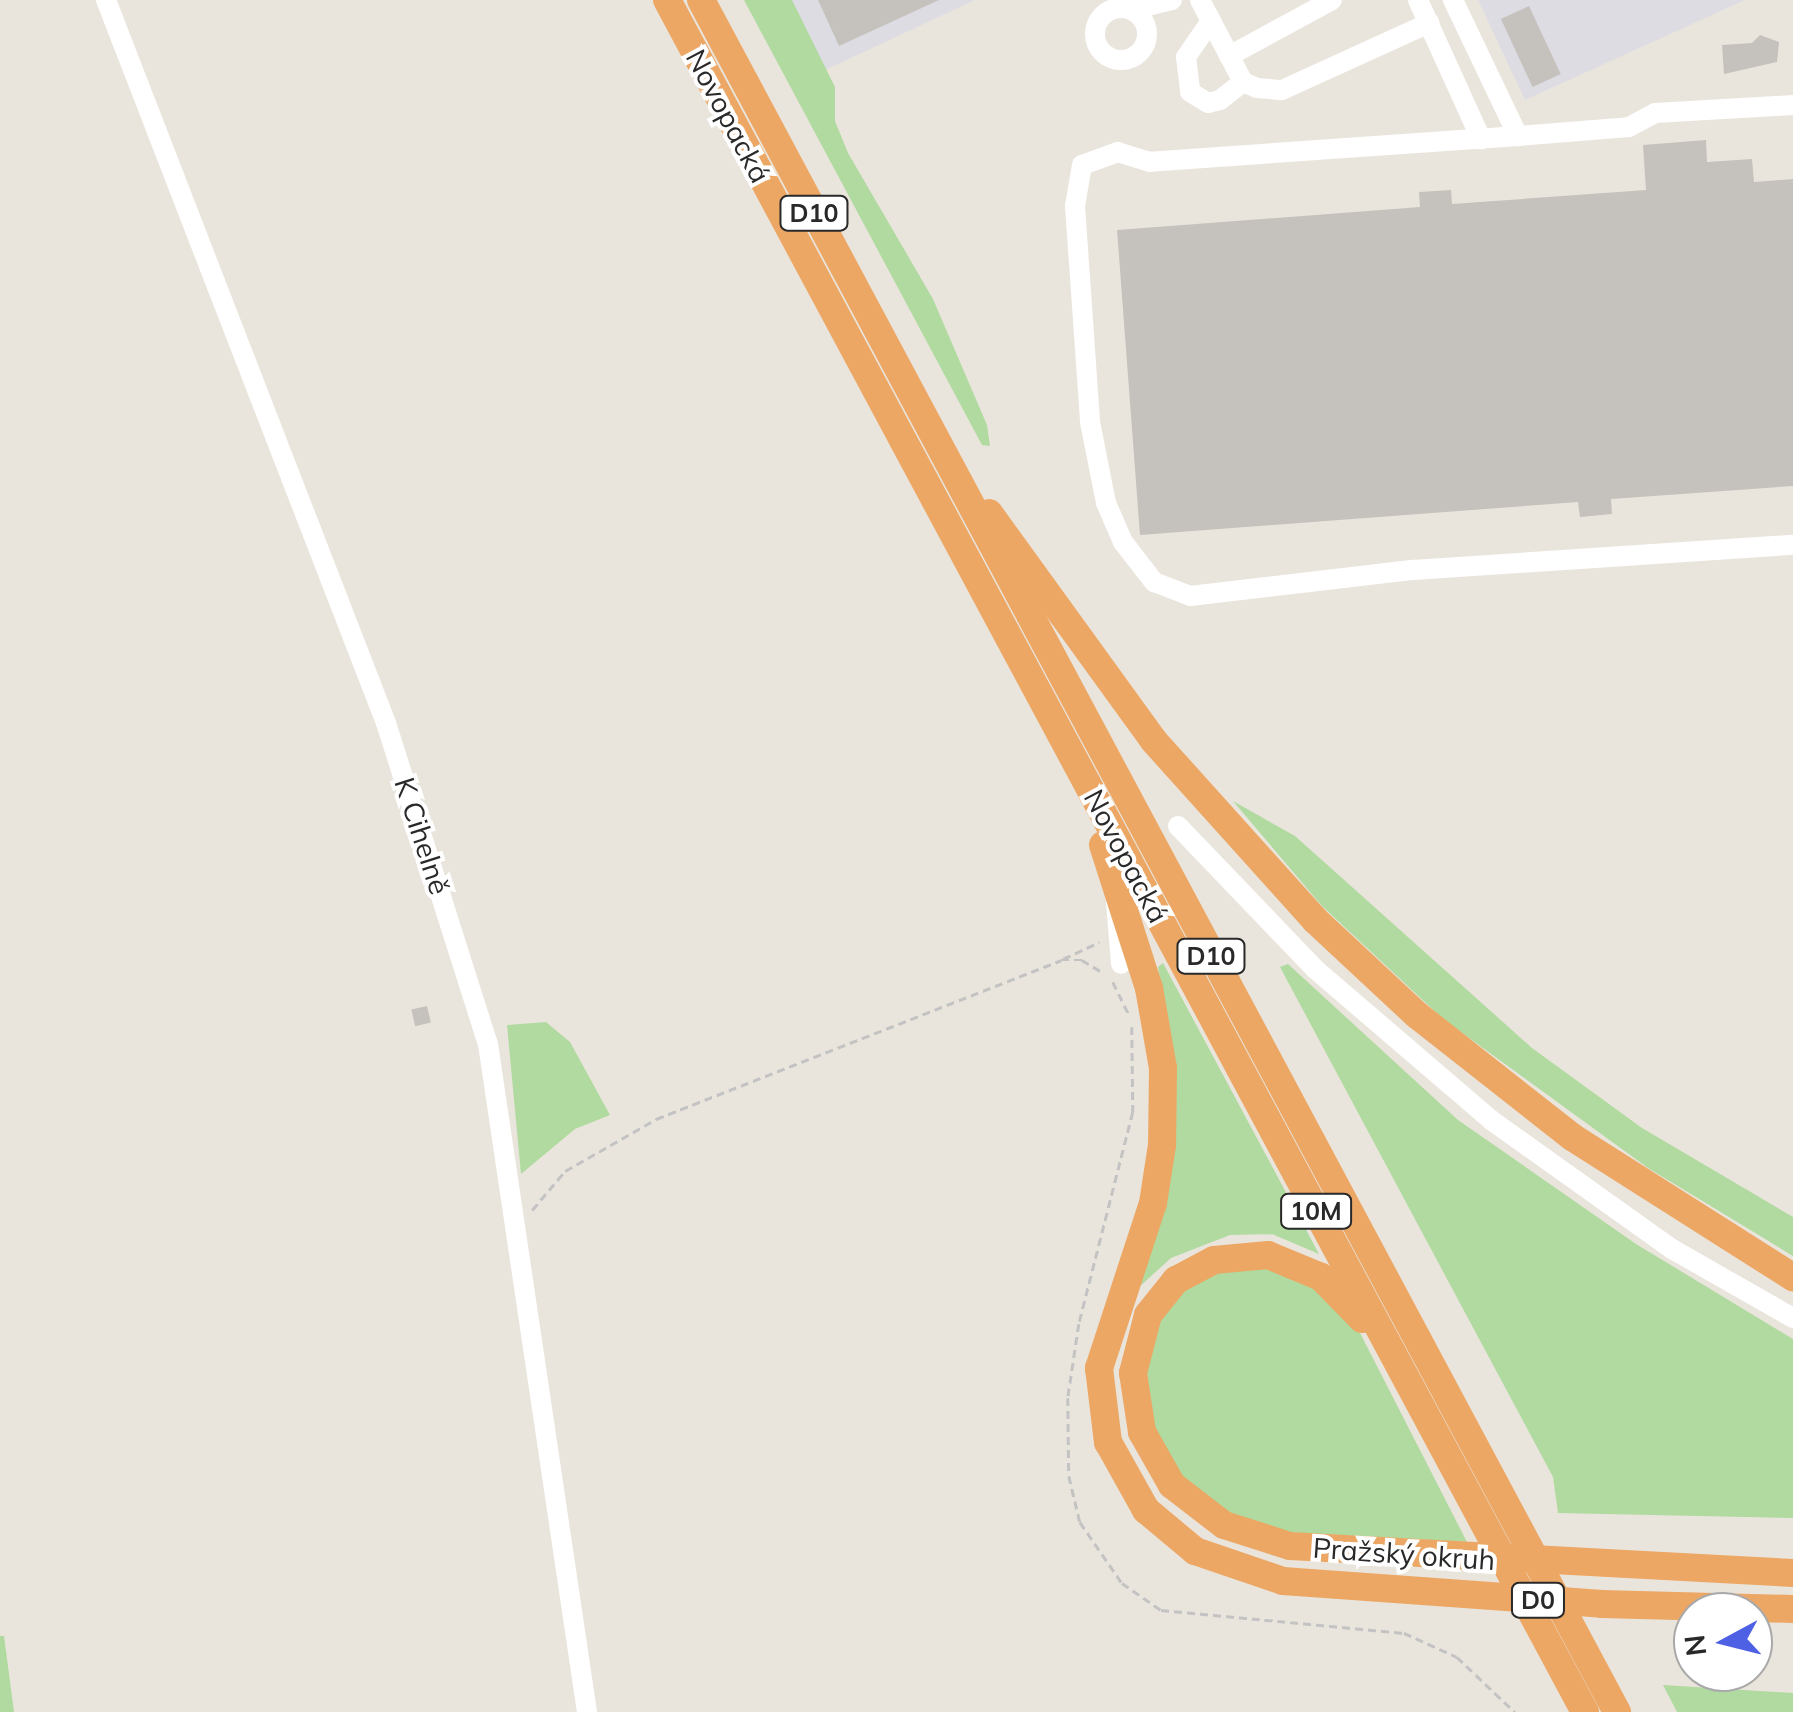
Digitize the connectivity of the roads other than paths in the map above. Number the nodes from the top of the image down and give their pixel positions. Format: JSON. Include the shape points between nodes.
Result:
{"nodes":[{"id":1,"x":106,"y":0,"type":"edge"},
{"id":2,"x":667,"y":0,"type":"edge"},
{"id":3,"x":701,"y":0,"type":"edge"},
{"id":4,"x":1172,"y":0,"type":"edge"},
{"id":5,"x":1200,"y":0,"type":"edge"},
{"id":6,"x":1332,"y":0,"type":"edge"},
{"id":7,"x":1418,"y":0,"type":"edge"},
{"id":8,"x":1453,"y":0,"type":"edge"},
{"id":9,"x":1121,"y":6,"type":"edge"},
{"id":10,"x":1211,"y":21,"type":"junction"},
{"id":11,"x":1429,"y":23,"type":"junction"},
{"id":12,"x":1230,"y":56,"type":"junction"},
{"id":13,"x":1243,"y":82,"type":"junction"},
{"id":14,"x":1793,"y":105,"type":"edge"},
{"id":15,"x":1518,"y":136,"type":"junction"},
{"id":16,"x":1481,"y":139,"type":"junction"},
{"id":17,"x":927,"y":426,"type":"junction"},
{"id":18,"x":1793,"y":545,"type":"edge"},
{"id":19,"x":1068,"y":750,"type":"junction"},
{"id":20,"x":1178,"y":826,"type":"dead end"},
{"id":21,"x":1118,"y":885,"type":"junction"},
{"id":22,"x":1121,"y":964,"type":"dead end"},
{"id":23,"x":1793,"y":1277,"type":"edge"},
{"id":24,"x":1793,"y":1318,"type":"edge"},
{"id":25,"x":1400,"y":1368,"type":"junction"},
{"id":26,"x":1793,"y":1573,"type":"edge"},
{"id":27,"x":1793,"y":1610,"type":"edge"},
{"id":28,"x":587,"y":1712,"type":"edge"},
{"id":29,"x":1585,"y":1712,"type":"edge"},
{"id":30,"x":1617,"y":1712,"type":"edge"}],
"edges":[{"from":1,"to":28,"type":"street","name":"K Cihelně","via":[[386,723],[488,1044]]},
{"from":2,"to":19,"type":"highway","name":"Novopacká","number":"D10"},
{"from":3,"to":17,"type":"highway","name":"Novopacká","number":"D10"},
{"from":4,"to":9,"type":"street"},
{"from":5,"to":10,"type":"street"},
{"from":6,"to":12,"type":"street"},
{"from":7,"to":11,"type":"street"},
{"from":8,"to":15,"type":"street"},
{"from":10,"to":12,"type":"street"},
{"from":10,"to":13,"type":"street","via":[[1186,57],[1190,92],[1198,100],[1220,100]]},
{"from":11,"to":13,"type":"street","via":[[1282,90]]},
{"from":11,"to":16,"type":"street"},
{"from":12,"to":13,"type":"street"},
{"from":14,"to":15,"type":"street","via":[[1654,113],[1629,127]]},
{"from":15,"to":16,"type":"street"},
{"from":16,"to":18,"type":"street","via":[[1150,162],[1118,152],[1082,165],[1075,206],[1090,422],[1106,503],[1123,542],[1154,582],[1190,596],[1413,570]]},
{"from":17,"to":23,"type":"highway","via":[[1154,741],[1315,920],[1417,1015],[1572,1136]]},
{"from":17,"to":30,"type":"highway","name":"Novopacká","number":"D10"},
{"from":19,"to":21,"type":"highway","name":"Pražský okruh"},
{"from":19,"to":25,"type":"highway","name":"Novopacká","number":"10M"},
{"from":20,"to":24,"type":"street","name":"D10","via":[[1315,969],[1490,1120],[1672,1249]]},
{"from":21,"to":22,"type":"street","via":[[1114,924]]},
{"from":21,"to":27,"type":"highway","name":"Pražský okruh","number":"D0","via":[[1158,1030],[1164,1112],[1152,1203],[1102,1348],[1103,1423],[1120,1472],[1160,1524],[1211,1559],[1283,1582]]},
{"from":25,"to":26,"type":"highway","name":"Pražský okruh","via":[[1331,1285],[1281,1258],[1214,1260],[1165,1290],[1148,1314],[1134,1359],[1142,1432],[1184,1497],[1255,1538],[1419,1557]]},
{"from":25,"to":29,"type":"highway","name":"Novopacká","number":"10M"}]}
